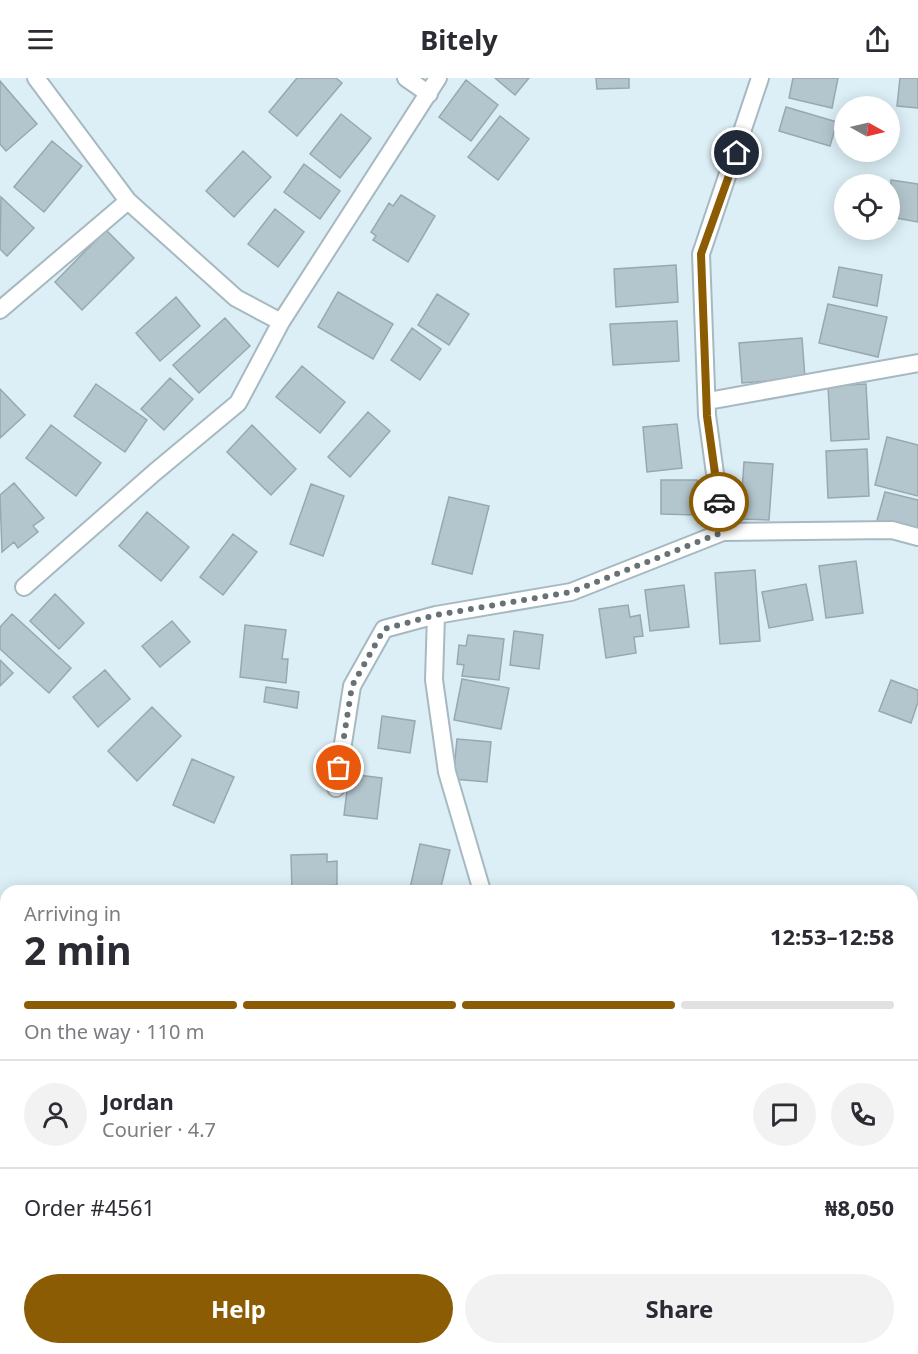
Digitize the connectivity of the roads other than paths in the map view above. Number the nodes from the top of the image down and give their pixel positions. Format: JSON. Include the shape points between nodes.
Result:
{"nodes":[{"id":1,"x":36,"y":78,"type":"edge"},
{"id":2,"x":406,"y":78,"type":"edge"},
{"id":3,"x":438,"y":78,"type":"edge"},
{"id":4,"x":760,"y":78,"type":"edge"},
{"id":5,"x":429,"y":94,"type":"junction"},
{"id":6,"x":129,"y":201,"type":"junction"},
{"id":7,"x":0,"y":310,"type":"edge"},
{"id":8,"x":281,"y":322,"type":"junction"},
{"id":9,"x":918,"y":363,"type":"edge"},
{"id":10,"x":708,"y":400,"type":"junction"},
{"id":11,"x":723,"y":532,"type":"junction"},
{"id":12,"x":918,"y":537,"type":"edge"},
{"id":13,"x":24,"y":587,"type":"dead end"},
{"id":14,"x":436,"y":615,"type":"junction"},
{"id":15,"x":336,"y":788,"type":"dead end"},
{"id":16,"x":480,"y":885,"type":"edge"}],
"edges":[{"from":1,"to":6,"type":"street"},
{"from":2,"to":5,"type":"street"},
{"from":3,"to":5,"type":"street"},
{"from":4,"to":10,"type":"street","via":[[701,254]]},
{"from":5,"to":8,"type":"street"},
{"from":6,"to":7,"type":"street"},
{"from":6,"to":8,"type":"street","via":[[236,298]]},
{"from":8,"to":13,"type":"street","via":[[238,403]]},
{"from":9,"to":10,"type":"street"},
{"from":10,"to":11,"type":"street"},
{"from":11,"to":12,"type":"street","via":[[892,530]]},
{"from":11,"to":14,"type":"street","via":[[571,592]]},
{"from":14,"to":15,"type":"street","via":[[384,629],[352,686]]},
{"from":14,"to":16,"type":"street","via":[[434,680],[447,772]]}]}
